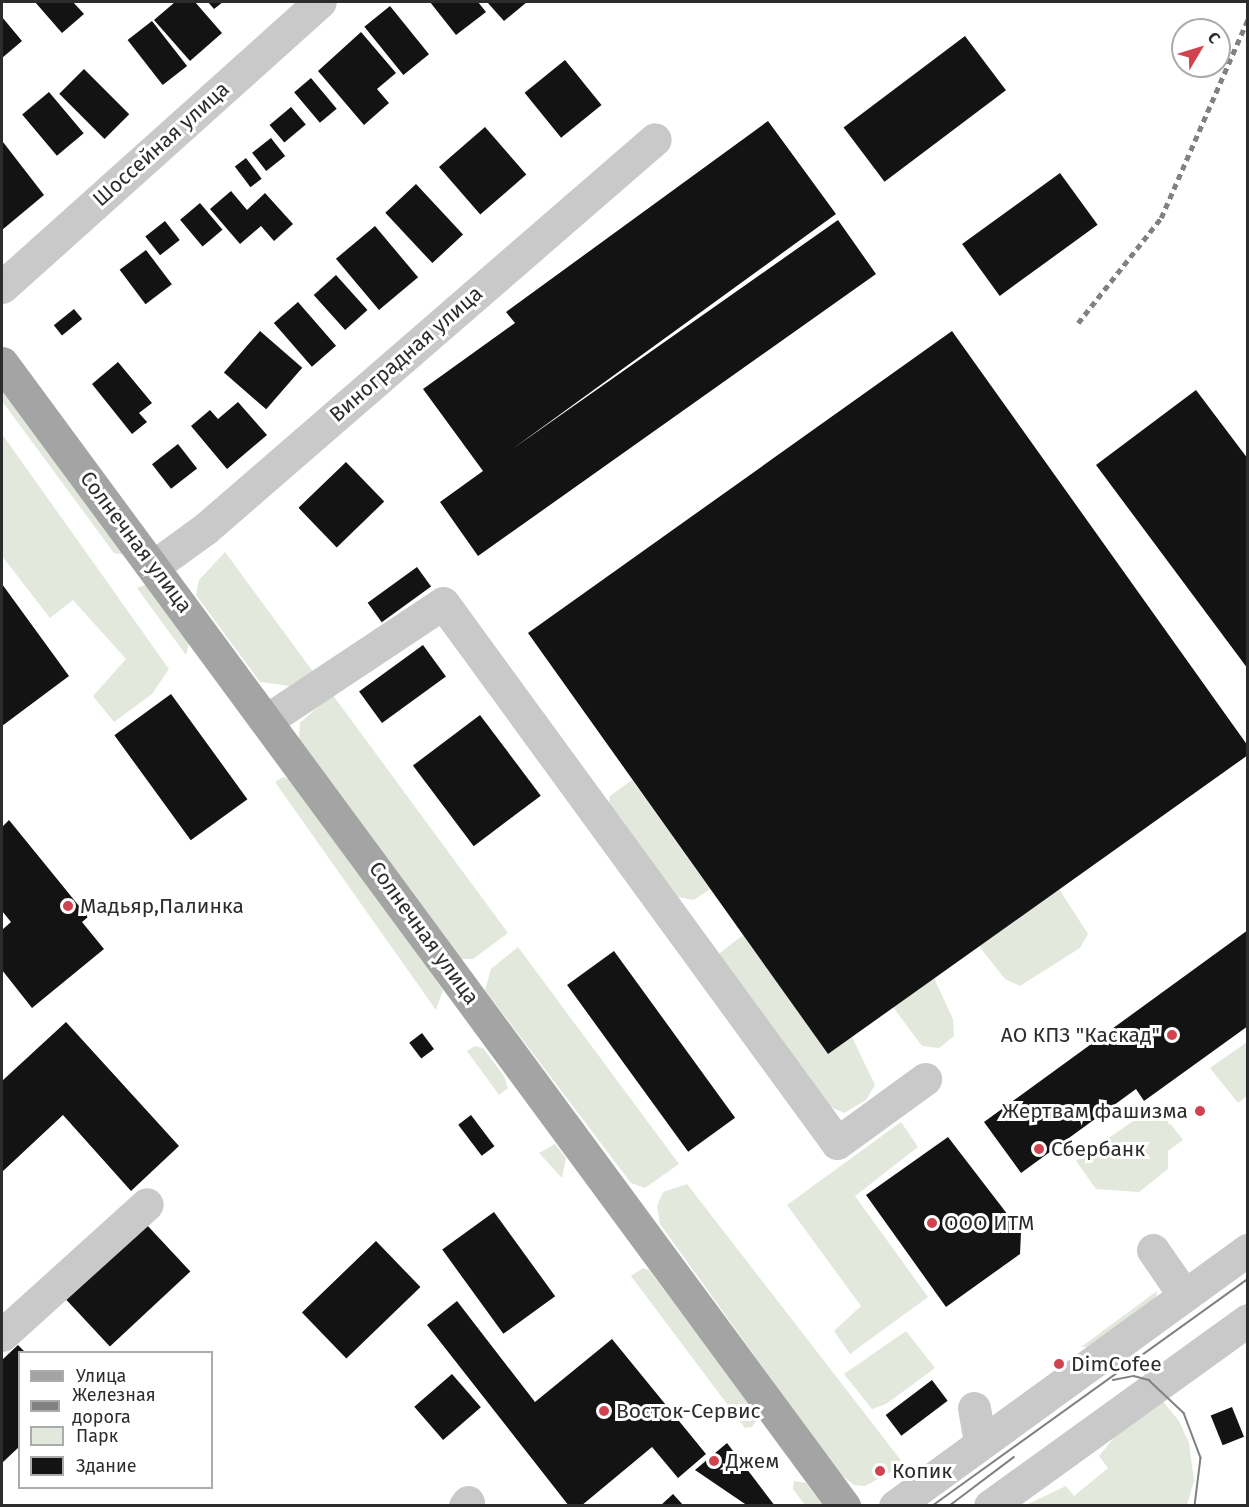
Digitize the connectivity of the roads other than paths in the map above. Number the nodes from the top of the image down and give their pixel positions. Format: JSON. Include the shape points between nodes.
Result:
{"nodes":[{"id":1,"x":320,"y":2,"type":"edge"},
{"id":2,"x":655,"y":139,"type":"dead end"},
{"id":3,"x":2,"y":287,"type":"edge"},
{"id":4,"x":2,"y":363,"type":"edge"},
{"id":5,"x":154,"y":566,"type":"junction"},
{"id":6,"x":267,"y":720,"type":"junction"},
{"id":7,"x":925,"y":1079,"type":"dead end"},
{"id":8,"x":147,"y":1203,"type":"dead end"},
{"id":9,"x":1153,"y":1250,"type":"dead end"},
{"id":10,"x":1248,"y":1250,"type":"edge"},
{"id":11,"x":1184,"y":1295,"type":"junction"},
{"id":12,"x":1248,"y":1320,"type":"edge"},
{"id":13,"x":2,"y":1335,"type":"edge"},
{"id":14,"x":974,"y":1408,"type":"dead end"},
{"id":15,"x":980,"y":1443,"type":"junction"},
{"id":16,"x":844,"y":1506,"type":"edge"},
{"id":17,"x":895,"y":1506,"type":"edge"},
{"id":18,"x":990,"y":1506,"type":"edge"}],
"edges":[{"from":1,"to":3,"type":"street","name":"Шоссейная улица"},
{"from":2,"to":5,"type":"street","name":"Виноградная улица","via":[[205,529]]},
{"from":4,"to":5,"type":"main road","name":"Солнечная улица"},
{"from":5,"to":6,"type":"main road","name":"Солнечная улица"},
{"from":6,"to":7,"type":"street","via":[[443,603],[837,1143]]},
{"from":6,"to":16,"type":"main road","name":"Солнечная улица"},
{"from":8,"to":13,"type":"street"},
{"from":9,"to":11,"type":"street"},
{"from":10,"to":11,"type":"street"},
{"from":11,"to":15,"type":"street"},
{"from":12,"to":18,"type":"street"},
{"from":14,"to":15,"type":"street"},
{"from":15,"to":17,"type":"street"}]}
